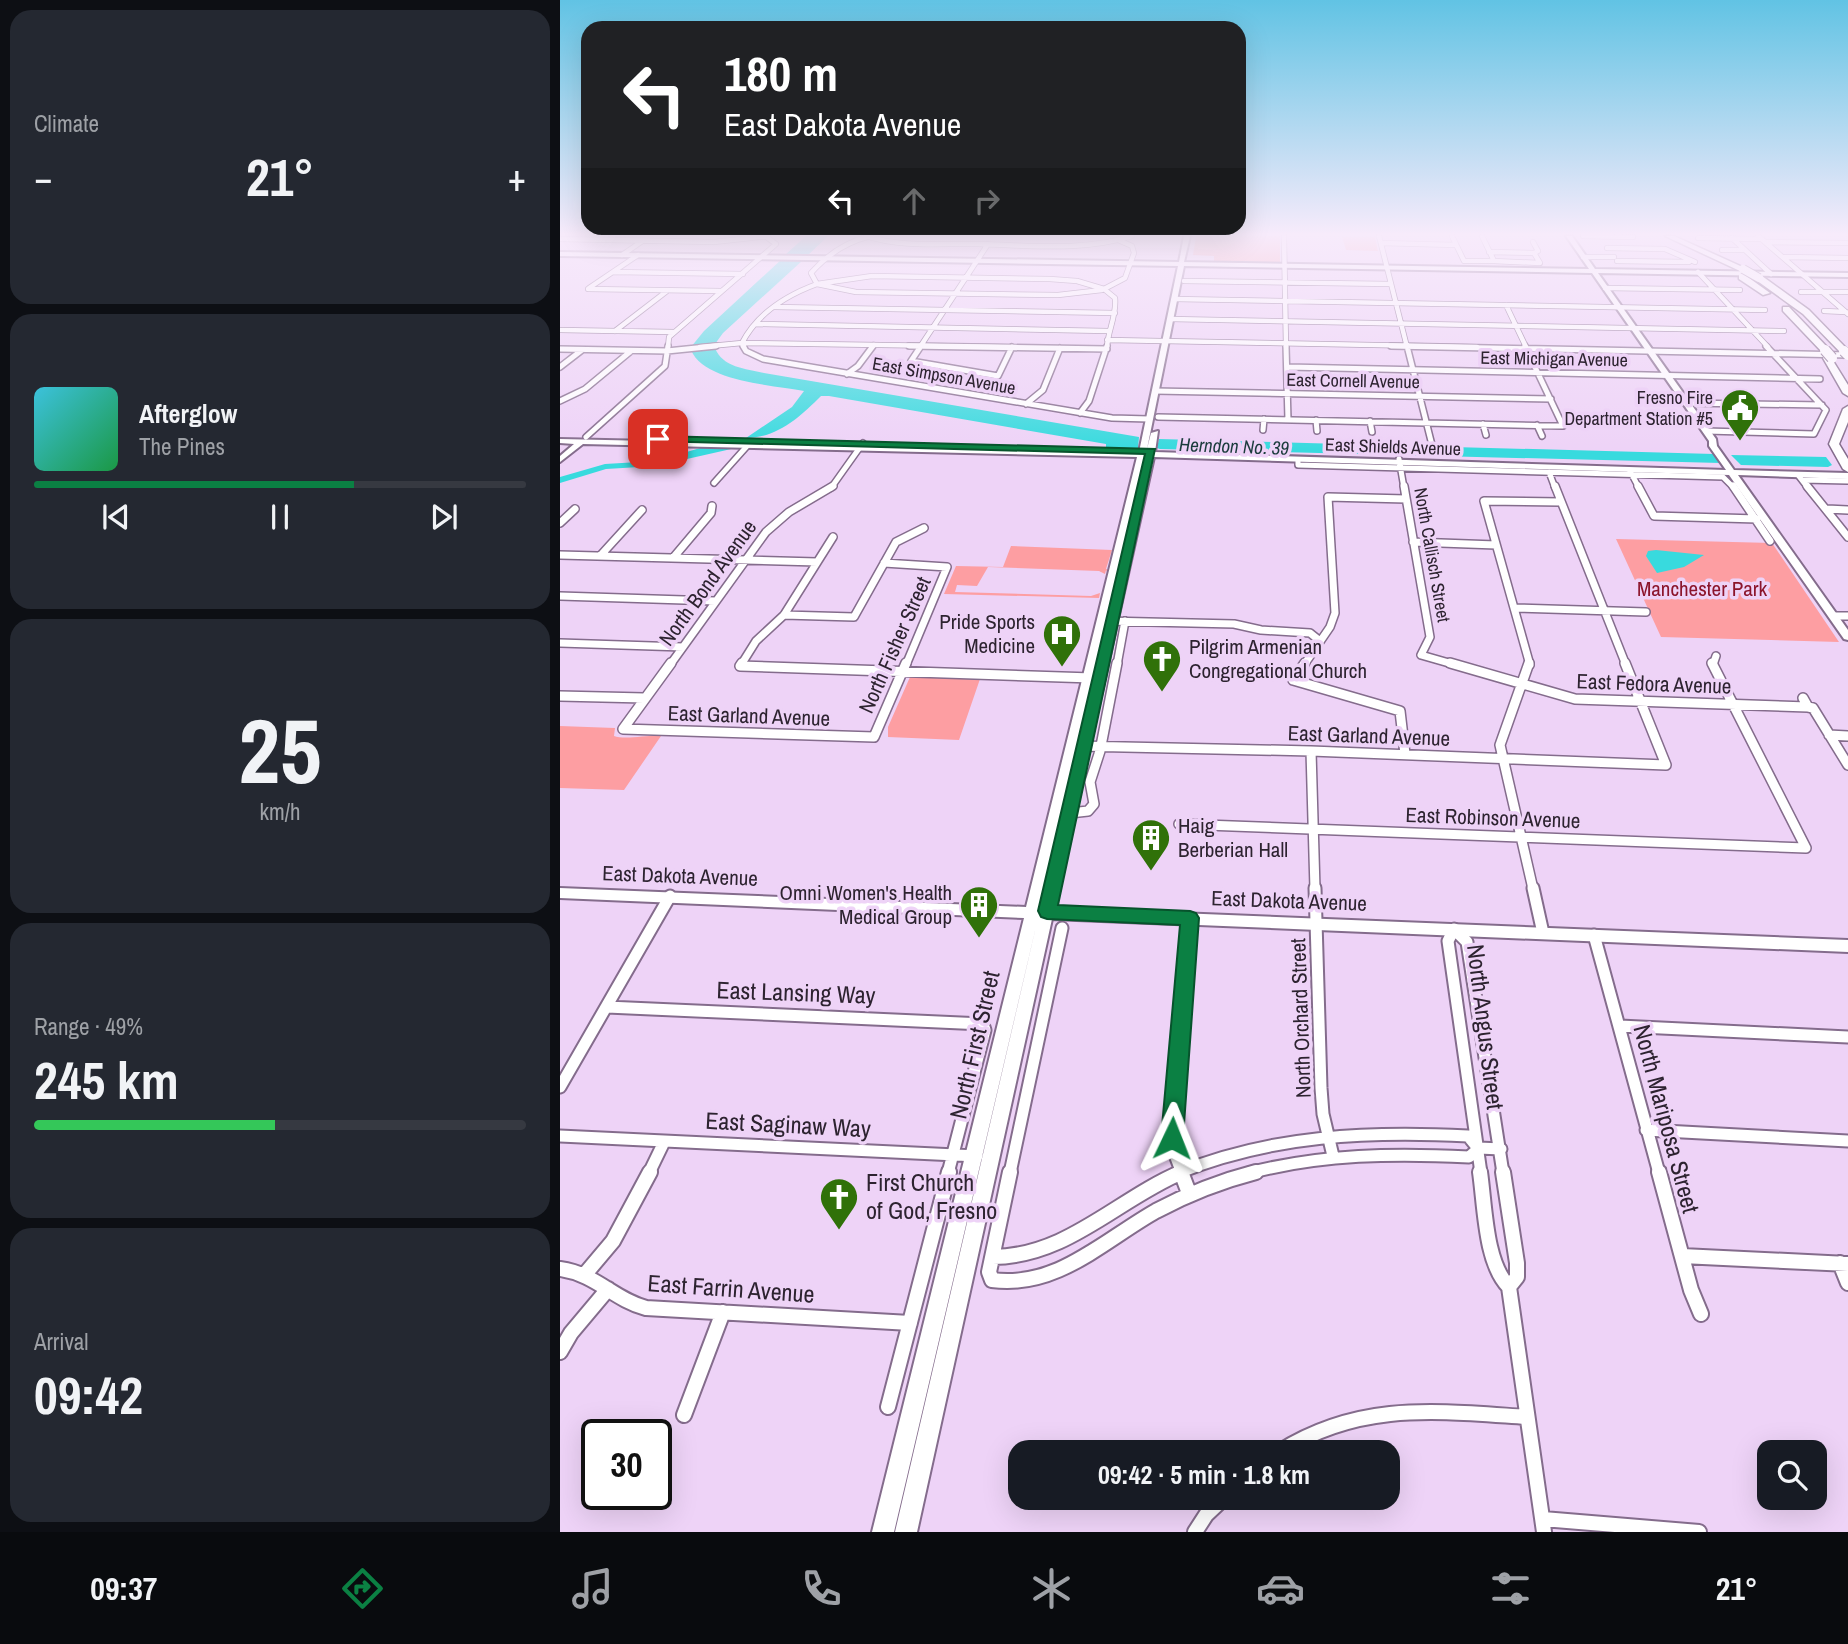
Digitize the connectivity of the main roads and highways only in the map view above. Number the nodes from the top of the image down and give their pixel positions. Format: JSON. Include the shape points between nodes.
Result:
{"nodes":[{"id":1,"x":1175,"y":307,"type":"edge"},
{"id":2,"x":1619,"y":307,"type":"edge"},
{"id":3,"x":1785,"y":307,"type":"edge"},
{"id":4,"x":1799,"y":307,"type":"edge"},
{"id":5,"x":1847,"y":353,"type":"edge"},
{"id":6,"x":1827,"y":354,"type":"junction"},
{"id":7,"x":1848,"y":375,"type":"edge"},
{"id":8,"x":1848,"y":393,"type":"edge"},
{"id":9,"x":1848,"y":409,"type":"edge"},
{"id":10,"x":560,"y":439,"type":"edge"},
{"id":11,"x":584,"y":439,"type":"junction"},
{"id":12,"x":736,"y":440,"type":"junction"},
{"id":13,"x":774,"y":441,"type":"junction"},
{"id":14,"x":688,"y":443,"type":"junction"},
{"id":15,"x":748,"y":445,"type":"junction"},
{"id":16,"x":862,"y":445,"type":"junction"},
{"id":17,"x":1147,"y":449,"type":"junction"},
{"id":18,"x":560,"y":460,"type":"edge"},
{"id":19,"x":1400,"y":464,"type":"junction"},
{"id":20,"x":1730,"y":465,"type":"junction"},
{"id":21,"x":1678,"y":467,"type":"junction"},
{"id":22,"x":1631,"y":472,"type":"junction"},
{"id":23,"x":1848,"y":474,"type":"edge"},
{"id":24,"x":1130,"y":503,"type":"junction"},
{"id":25,"x":1136,"y":521,"type":"junction"},
{"id":26,"x":1113,"y":621,"type":"junction"},
{"id":27,"x":1848,"y":637,"type":"edge"},
{"id":28,"x":1078,"y":747,"type":"junction"},
{"id":29,"x":560,"y":893,"type":"edge"},
{"id":30,"x":1040,"y":911,"type":"junction"},
{"id":31,"x":1848,"y":946,"type":"edge"},
{"id":32,"x":982,"y":1157,"type":"junction"},
{"id":33,"x":883,"y":1532,"type":"edge"},
{"id":34,"x":906,"y":1532,"type":"edge"}],
"edges":[{"from":1,"to":17,"type":"main road"},
{"from":2,"to":20,"type":"main road"},
{"from":3,"to":6,"type":"highway"},
{"from":4,"to":5,"type":"highway","bridge":true},
{"from":6,"to":7,"type":"highway"},
{"from":6,"to":8,"type":"highway"},
{"from":9,"to":23,"type":"highway","via":[[1834,444]]},
{"from":10,"to":11,"type":"main road","name":"East Shields Avenue"},
{"from":11,"to":12,"type":"main road","name":"East Shields Avenue"},
{"from":11,"to":14,"type":"main road","name":"East Shields Avenue"},
{"from":11,"to":18,"type":"main road"},
{"from":12,"to":13,"type":"main road","name":"East Shields Avenue"},
{"from":12,"to":14,"type":"main road"},
{"from":13,"to":15,"type":"main road"},
{"from":13,"to":16,"type":"main road","name":"East Shields Avenue"},
{"from":14,"to":15,"type":"main road","name":"East Shields Avenue"},
{"from":15,"to":16,"type":"main road","name":"East Shields Avenue"},
{"from":16,"to":17,"type":"main road","name":"East Shields Avenue"},
{"from":17,"to":19,"type":"main road","name":"East Shields Avenue"},
{"from":17,"to":19,"type":"main road","name":"East Shields Avenue"},
{"from":17,"to":24,"type":"main road","name":"North First Street"},
{"from":17,"to":25,"type":"main road","name":"North First Street"},
{"from":19,"to":21,"type":"main road","name":"East Shields Avenue"},
{"from":19,"to":22,"type":"main road","name":"East Shields Avenue"},
{"from":20,"to":21,"type":"main road","name":"East Shields Avenue"},
{"from":20,"to":22,"type":"main road","name":"East Shields Avenue"},
{"from":20,"to":23,"type":"main road","name":"East Shields Avenue"},
{"from":20,"to":23,"type":"main road","name":"East Shields Avenue","via":[[1800,477]]},
{"from":20,"to":27,"type":"main road","via":[[1760,519]]},
{"from":21,"to":22,"type":"main road","via":[[1632,468]]},
{"from":24,"to":25,"type":"main road","via":[[1134,505],[1131,518]]},
{"from":24,"to":26,"type":"main road","name":"North First Street"},
{"from":25,"to":26,"type":"main road","name":"North First Street"},
{"from":26,"to":28,"type":"main road","name":"North First Street"},
{"from":28,"to":30,"type":"main road","name":"North First Street"},
{"from":28,"to":30,"type":"main road","name":"North First Street","via":[[1070,813]]},
{"from":29,"to":30,"type":"main road","name":"East Dakota Avenue"},
{"from":30,"to":31,"type":"main road","name":"East Dakota Avenue"},
{"from":30,"to":32,"type":"main road","name":"North First Street"},
{"from":32,"to":33,"type":"main road","name":"North First Street"},
{"from":32,"to":34,"type":"main road","name":"North First Street"}]}
